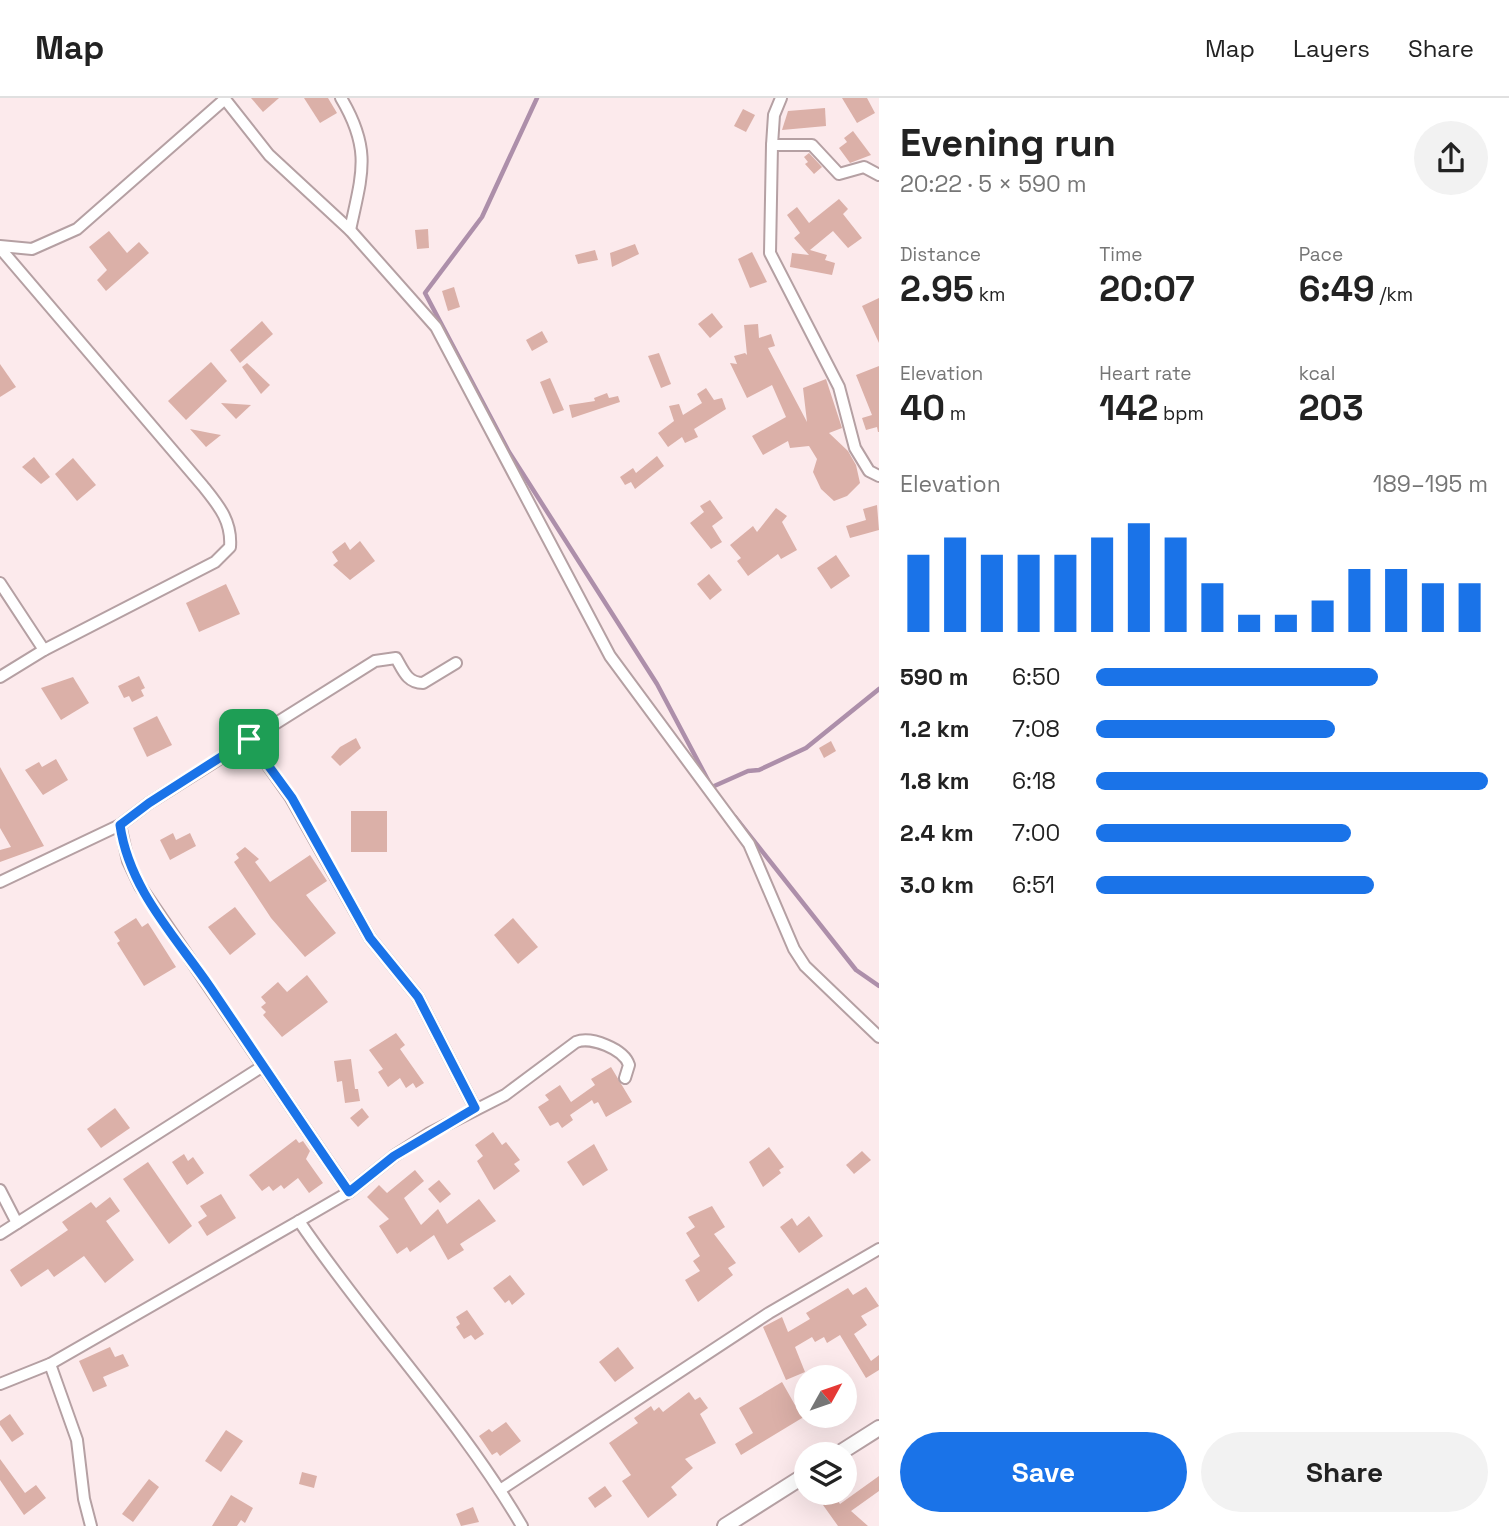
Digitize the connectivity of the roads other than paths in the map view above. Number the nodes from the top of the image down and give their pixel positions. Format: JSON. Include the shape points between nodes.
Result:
{"nodes":[{"id":1,"x":224,"y":98,"type":"edge"},
{"id":2,"x":341,"y":98,"type":"edge"},
{"id":3,"x":781,"y":98,"type":"edge"},
{"id":4,"x":772,"y":145,"type":"junction"},
{"id":5,"x":879,"y":175,"type":"edge"},
{"id":6,"x":350,"y":230,"type":"junction"},
{"id":7,"x":0,"y":247,"type":"edge"},
{"id":8,"x":879,"y":476,"type":"edge"},
{"id":9,"x":0,"y":583,"type":"edge"},
{"id":10,"x":44,"y":650,"type":"junction"},
{"id":11,"x":456,"y":663,"type":"dead end"},
{"id":12,"x":0,"y":677,"type":"edge"},
{"id":13,"x":249,"y":739,"type":"junction"},
{"id":14,"x":120,"y":825,"type":"junction"},
{"id":15,"x":0,"y":881,"type":"edge"},
{"id":16,"x":879,"y":1037,"type":"edge"},
{"id":17,"x":263,"y":1066,"type":"junction"},
{"id":18,"x":625,"y":1078,"type":"dead end"},
{"id":19,"x":475,"y":1108,"type":"junction"},
{"id":20,"x":0,"y":1190,"type":"edge"},
{"id":21,"x":349,"y":1192,"type":"junction"},
{"id":22,"x":299,"y":1222,"type":"junction"},
{"id":23,"x":17,"y":1223,"type":"junction"},
{"id":24,"x":0,"y":1234,"type":"edge"},
{"id":25,"x":879,"y":1249,"type":"edge"},
{"id":26,"x":50,"y":1364,"type":"junction"},
{"id":27,"x":0,"y":1384,"type":"edge"},
{"id":28,"x":879,"y":1428,"type":"edge"},
{"id":29,"x":857,"y":1442,"type":"edge"},
{"id":30,"x":794,"y":1482,"type":"edge"},
{"id":31,"x":500,"y":1490,"type":"junction"},
{"id":32,"x":91,"y":1526,"type":"edge"},
{"id":33,"x":522,"y":1526,"type":"edge"},
{"id":34,"x":725,"y":1526,"type":"edge"}],
"edges":[{"from":1,"to":6,"type":"street","via":[[269,155]]},
{"from":1,"to":7,"type":"street","via":[[77,229],[33,249]]},
{"from":2,"to":6,"type":"street","via":[[363,150]]},
{"from":3,"to":4,"type":"street","via":[[774,115]]},
{"from":4,"to":5,"type":"street","via":[[812,145],[839,174],[864,167]]},
{"from":4,"to":8,"type":"street","via":[[770,253],[839,387],[855,448],[869,471]]},
{"from":6,"to":16,"type":"street","via":[[436,327],[610,656],[749,844],[805,967]]},
{"from":7,"to":10,"type":"street","via":[[204,486],[232,530],[230,547],[215,562]]},
{"from":9,"to":10,"type":"street"},
{"from":10,"to":12,"type":"street"},
{"from":11,"to":13,"type":"street","via":[[417,683],[409,680],[396,657],[383,658]]},
{"from":13,"to":14,"type":"street"},
{"from":13,"to":19,"type":"street","via":[[292,798],[370,938],[418,997]]},
{"from":14,"to":15,"type":"street"},
{"from":14,"to":17,"type":"street","via":[[128,861],[140,886]]},
{"from":17,"to":21,"type":"street"},
{"from":17,"to":23,"type":"street"},
{"from":18,"to":19,"type":"street","via":[[629,1065],[624,1055],[581,1040],[505,1095]]},
{"from":19,"to":21,"type":"street","via":[[394,1156]]},
{"from":20,"to":23,"type":"street"},
{"from":21,"to":22,"type":"street"},
{"from":22,"to":26,"type":"street"},
{"from":22,"to":31,"type":"street","via":[[432,1393]]},
{"from":23,"to":24,"type":"street"},
{"from":25,"to":31,"type":"street","via":[[769,1313]]},
{"from":26,"to":27,"type":"street"},
{"from":26,"to":32,"type":"street","via":[[76,1440]]},
{"from":28,"to":29,"type":"main road"},
{"from":30,"to":34,"type":"main road"},
{"from":31,"to":33,"type":"street"}]}
